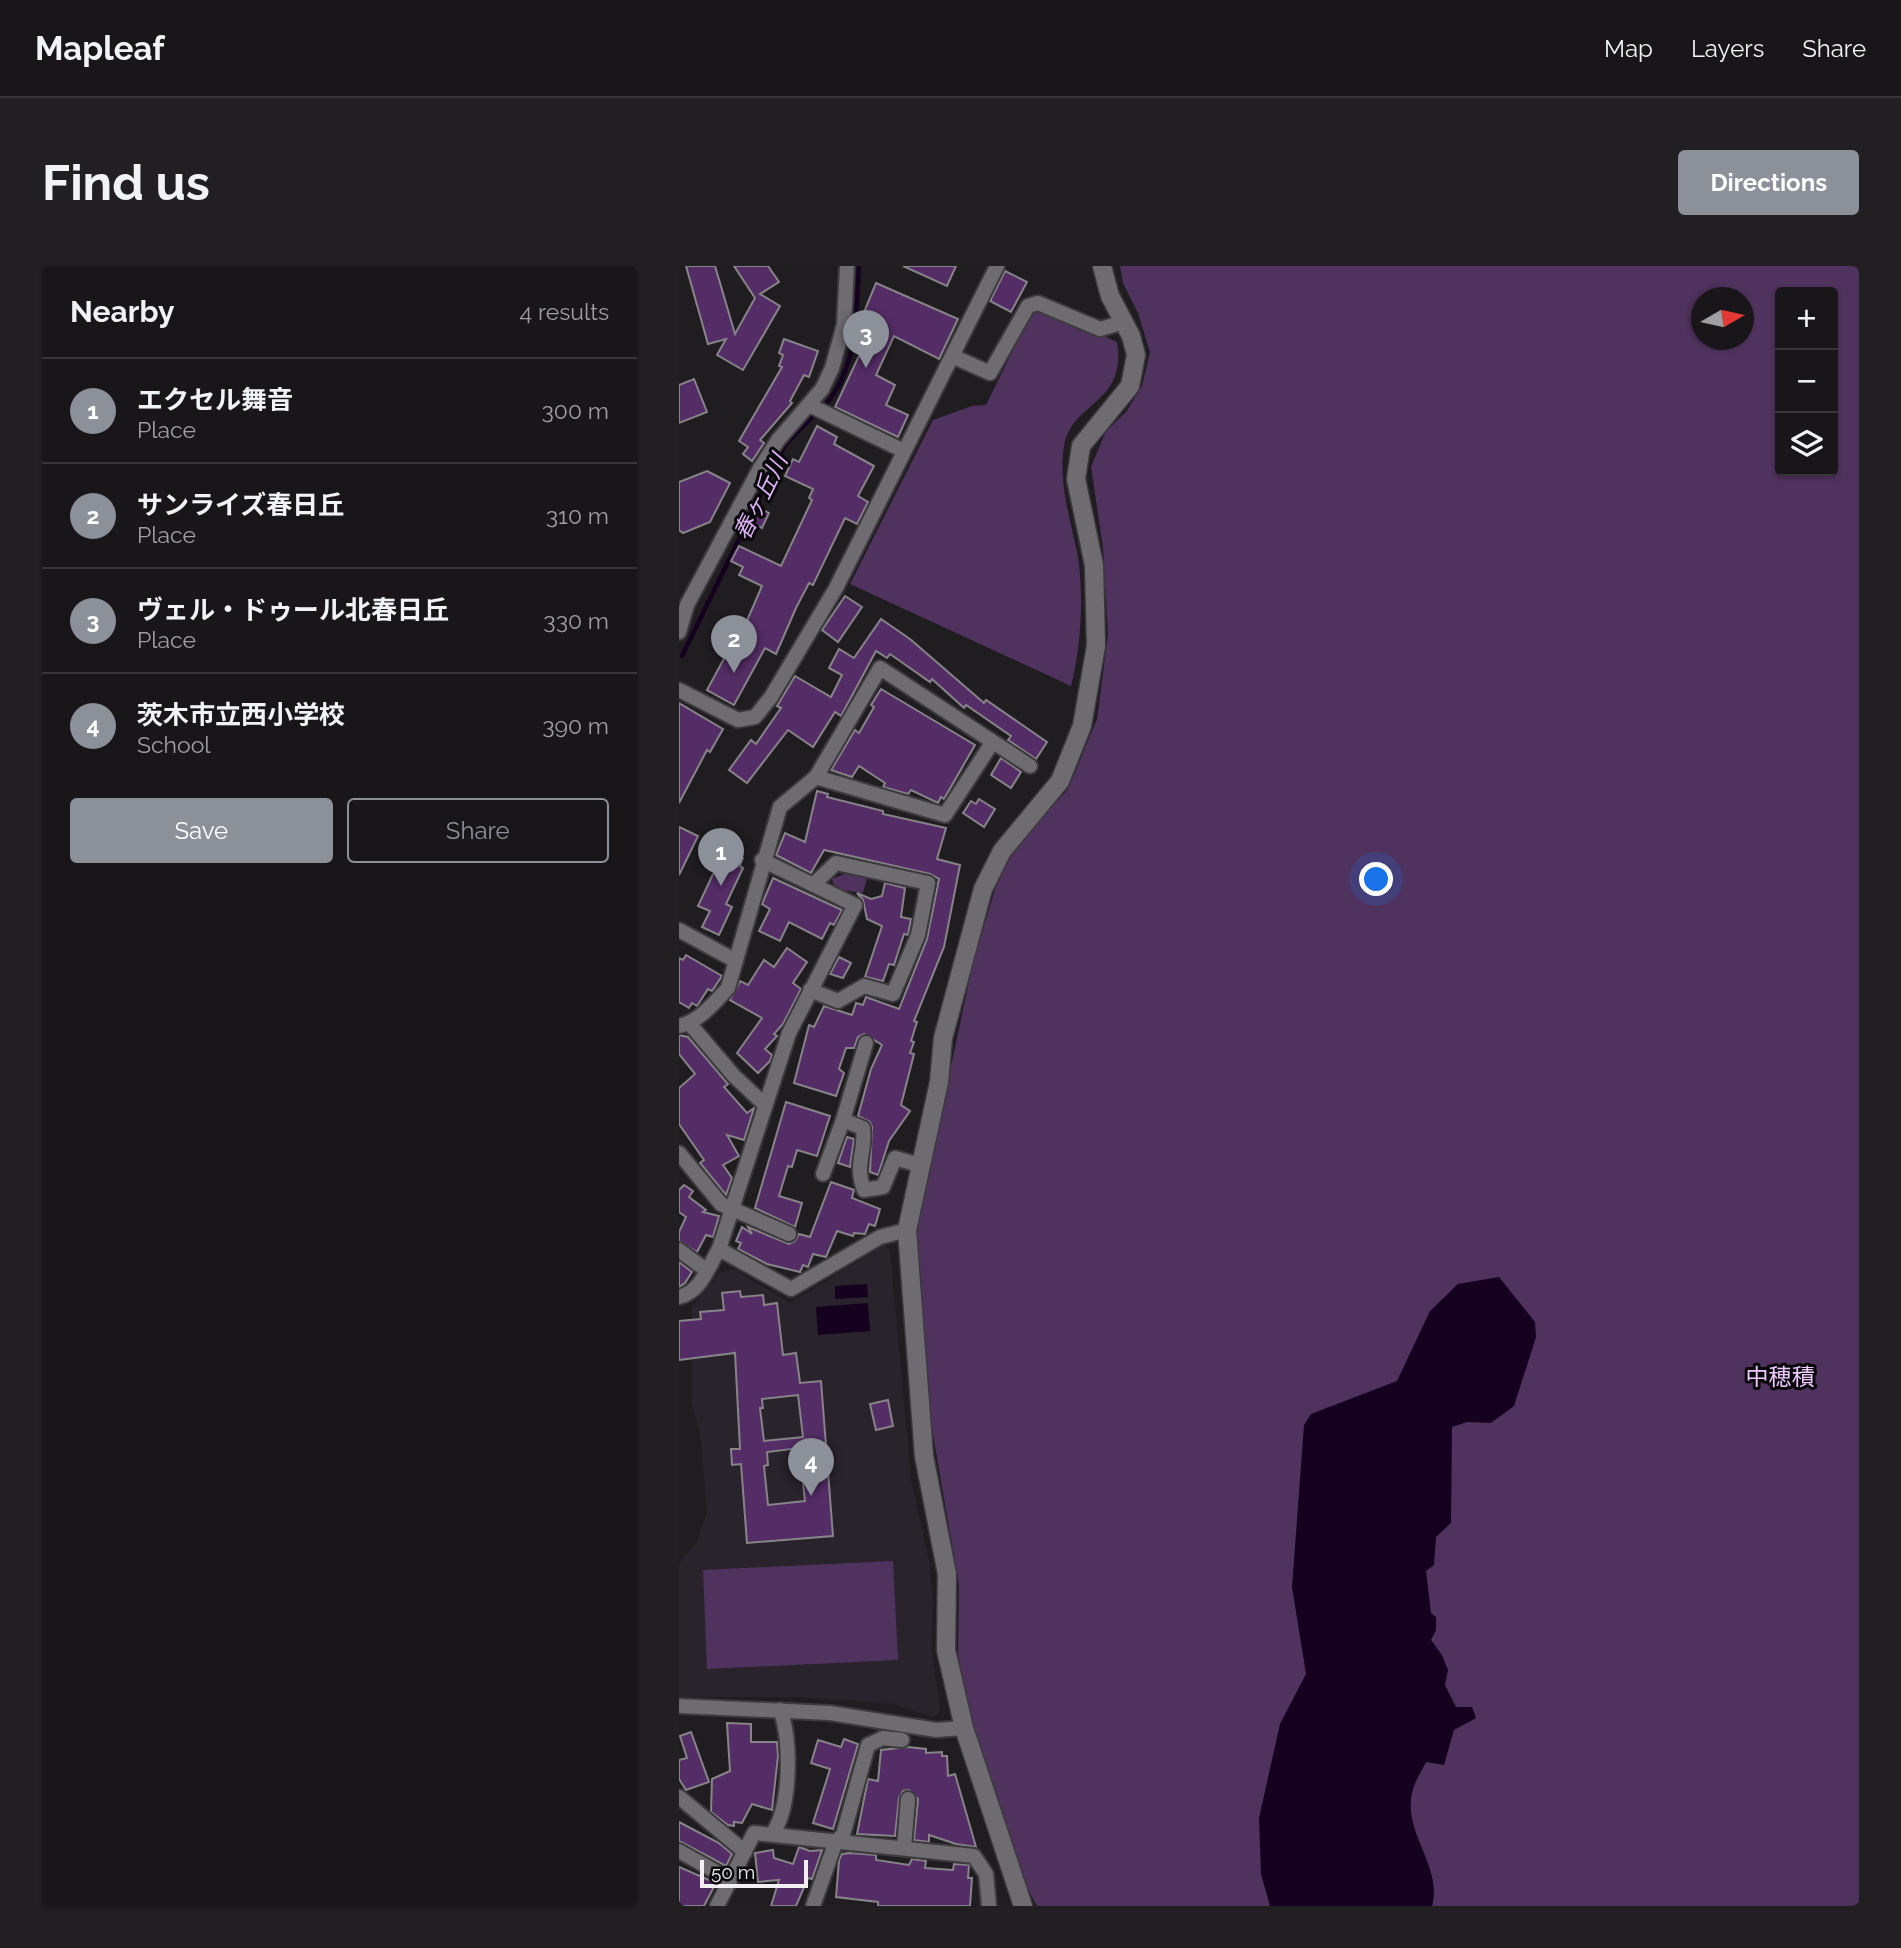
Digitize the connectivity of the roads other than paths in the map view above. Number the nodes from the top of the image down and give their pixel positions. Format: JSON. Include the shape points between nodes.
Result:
{"nodes":[{"id":1,"x":847,"y":266,"type":"edge"},
{"id":2,"x":997,"y":266,"type":"edge"},
{"id":3,"x":1102,"y":266,"type":"edge"},
{"id":4,"x":1123,"y":322,"type":"junction"},
{"id":5,"x":952,"y":356,"type":"junction"},
{"id":6,"x":809,"y":405,"type":"junction"},
{"id":7,"x":904,"y":451,"type":"junction"},
{"id":8,"x":679,"y":632,"type":"edge"},
{"id":9,"x":679,"y":690,"type":"edge"},
{"id":10,"x":992,"y":743,"type":"junction"},
{"id":11,"x":1030,"y":766,"type":"dead end"},
{"id":12,"x":816,"y":777,"type":"junction"},
{"id":13,"x":762,"y":860,"type":"junction"},
{"id":14,"x":814,"y":884,"type":"junction"},
{"id":15,"x":679,"y":930,"type":"edge"},
{"id":16,"x":736,"y":961,"type":"junction"},
{"id":17,"x":810,"y":990,"type":"junction"},
{"id":18,"x":684,"y":1024,"type":"edge"},
{"id":19,"x":866,"y":1044,"type":"dead end"},
{"id":20,"x":765,"y":1105,"type":"junction"},
{"id":21,"x":843,"y":1120,"type":"junction"},
{"id":22,"x":679,"y":1153,"type":"edge"},
{"id":23,"x":919,"y":1165,"type":"junction"},
{"id":24,"x":823,"y":1174,"type":"dead end"},
{"id":25,"x":733,"y":1209,"type":"junction"},
{"id":26,"x":907,"y":1230,"type":"junction"},
{"id":27,"x":789,"y":1234,"type":"dead end"},
{"id":28,"x":719,"y":1249,"type":"junction"},
{"id":29,"x":679,"y":1250,"type":"edge"},
{"id":30,"x":706,"y":1270,"type":"junction"},
{"id":31,"x":679,"y":1297,"type":"edge"},
{"id":32,"x":679,"y":1706,"type":"edge"},
{"id":33,"x":780,"y":1710,"type":"junction"},
{"id":34,"x":964,"y":1728,"type":"junction"},
{"id":35,"x":902,"y":1740,"type":"dead end"},
{"id":36,"x":679,"y":1797,"type":"edge"},
{"id":37,"x":908,"y":1799,"type":"dead end"},
{"id":38,"x":772,"y":1834,"type":"junction"},
{"id":39,"x":836,"y":1841,"type":"junction"},
{"id":40,"x":904,"y":1848,"type":"junction"},
{"id":41,"x":679,"y":1851,"type":"edge"},
{"id":42,"x":745,"y":1852,"type":"junction"},
{"id":43,"x":729,"y":1879,"type":"junction"},
{"id":44,"x":717,"y":1906,"type":"edge"},
{"id":45,"x":813,"y":1906,"type":"edge"},
{"id":46,"x":989,"y":1906,"type":"edge"},
{"id":47,"x":1023,"y":1906,"type":"edge"}],
"edges":[{"from":1,"to":6,"type":"street","via":[[844,325],[822,389]]},
{"from":2,"to":5,"type":"street"},
{"from":3,"to":4,"type":"street"},
{"from":4,"to":5,"type":"street","via":[[1100,329],[1038,303],[1028,306],[990,373]]},
{"from":4,"to":23,"type":"street","via":[[1136,355],[1130,386],[1081,446],[1076,479],[1094,565],[1096,646],[1081,726],[1060,781],[1002,851],[983,890],[943,1038],[939,1082]]},
{"from":5,"to":7,"type":"street"},
{"from":6,"to":7,"type":"street"},
{"from":6,"to":8,"type":"street","via":[[759,470],[687,605]]},
{"from":7,"to":9,"type":"street","via":[[836,588],[755,717],[738,720]]},
{"from":10,"to":11,"type":"street"},
{"from":10,"to":12,"type":"street","via":[[945,815]]},
{"from":10,"to":12,"type":"street","via":[[880,668]]},
{"from":12,"to":13,"type":"street","via":[[780,807]]},
{"from":13,"to":14,"type":"street"},
{"from":13,"to":16,"type":"street"},
{"from":14,"to":17,"type":"street","via":[[855,905]]},
{"from":14,"to":17,"type":"street","via":[[837,863],[928,883],[918,935],[893,994],[865,986],[838,1001]]},
{"from":15,"to":16,"type":"street"},
{"from":16,"to":18,"type":"street","via":[[728,988],[712,1006]]},
{"from":17,"to":20,"type":"street","via":[[789,1033]]},
{"from":18,"to":20,"type":"street"},
{"from":19,"to":21,"type":"street"},
{"from":20,"to":25,"type":"street"},
{"from":21,"to":23,"type":"street","via":[[863,1128],[857,1171],[864,1189],[883,1187],[895,1158]]},
{"from":21,"to":24,"type":"street"},
{"from":22,"to":25,"type":"street","via":[[721,1204]]},
{"from":23,"to":26,"type":"street"},
{"from":25,"to":27,"type":"street"},
{"from":25,"to":28,"type":"street"},
{"from":26,"to":28,"type":"street","via":[[880,1237],[791,1289]]},
{"from":26,"to":34,"type":"street","via":[[923,1456],[947,1574],[947,1650]]},
{"from":28,"to":30,"type":"street"},
{"from":29,"to":30,"type":"street"},
{"from":30,"to":31,"type":"street","via":[[690,1295]]},
{"from":32,"to":33,"type":"street"},
{"from":33,"to":34,"type":"street","via":[[936,1730]]},
{"from":33,"to":38,"type":"street","via":[[787,1727],[789,1758],[780,1824]]},
{"from":34,"to":47,"type":"street"},
{"from":35,"to":39,"type":"street","via":[[883,1738],[868,1745],[843,1835]]},
{"from":36,"to":42,"type":"street"},
{"from":37,"to":40,"type":"street"},
{"from":38,"to":39,"type":"street"},
{"from":38,"to":42,"type":"street","via":[[754,1833]]},
{"from":39,"to":40,"type":"street"},
{"from":39,"to":45,"type":"street"},
{"from":40,"to":46,"type":"street","via":[[974,1856],[986,1874]]},
{"from":41,"to":43,"type":"street"},
{"from":42,"to":43,"type":"street"},
{"from":43,"to":44,"type":"street"}]}
